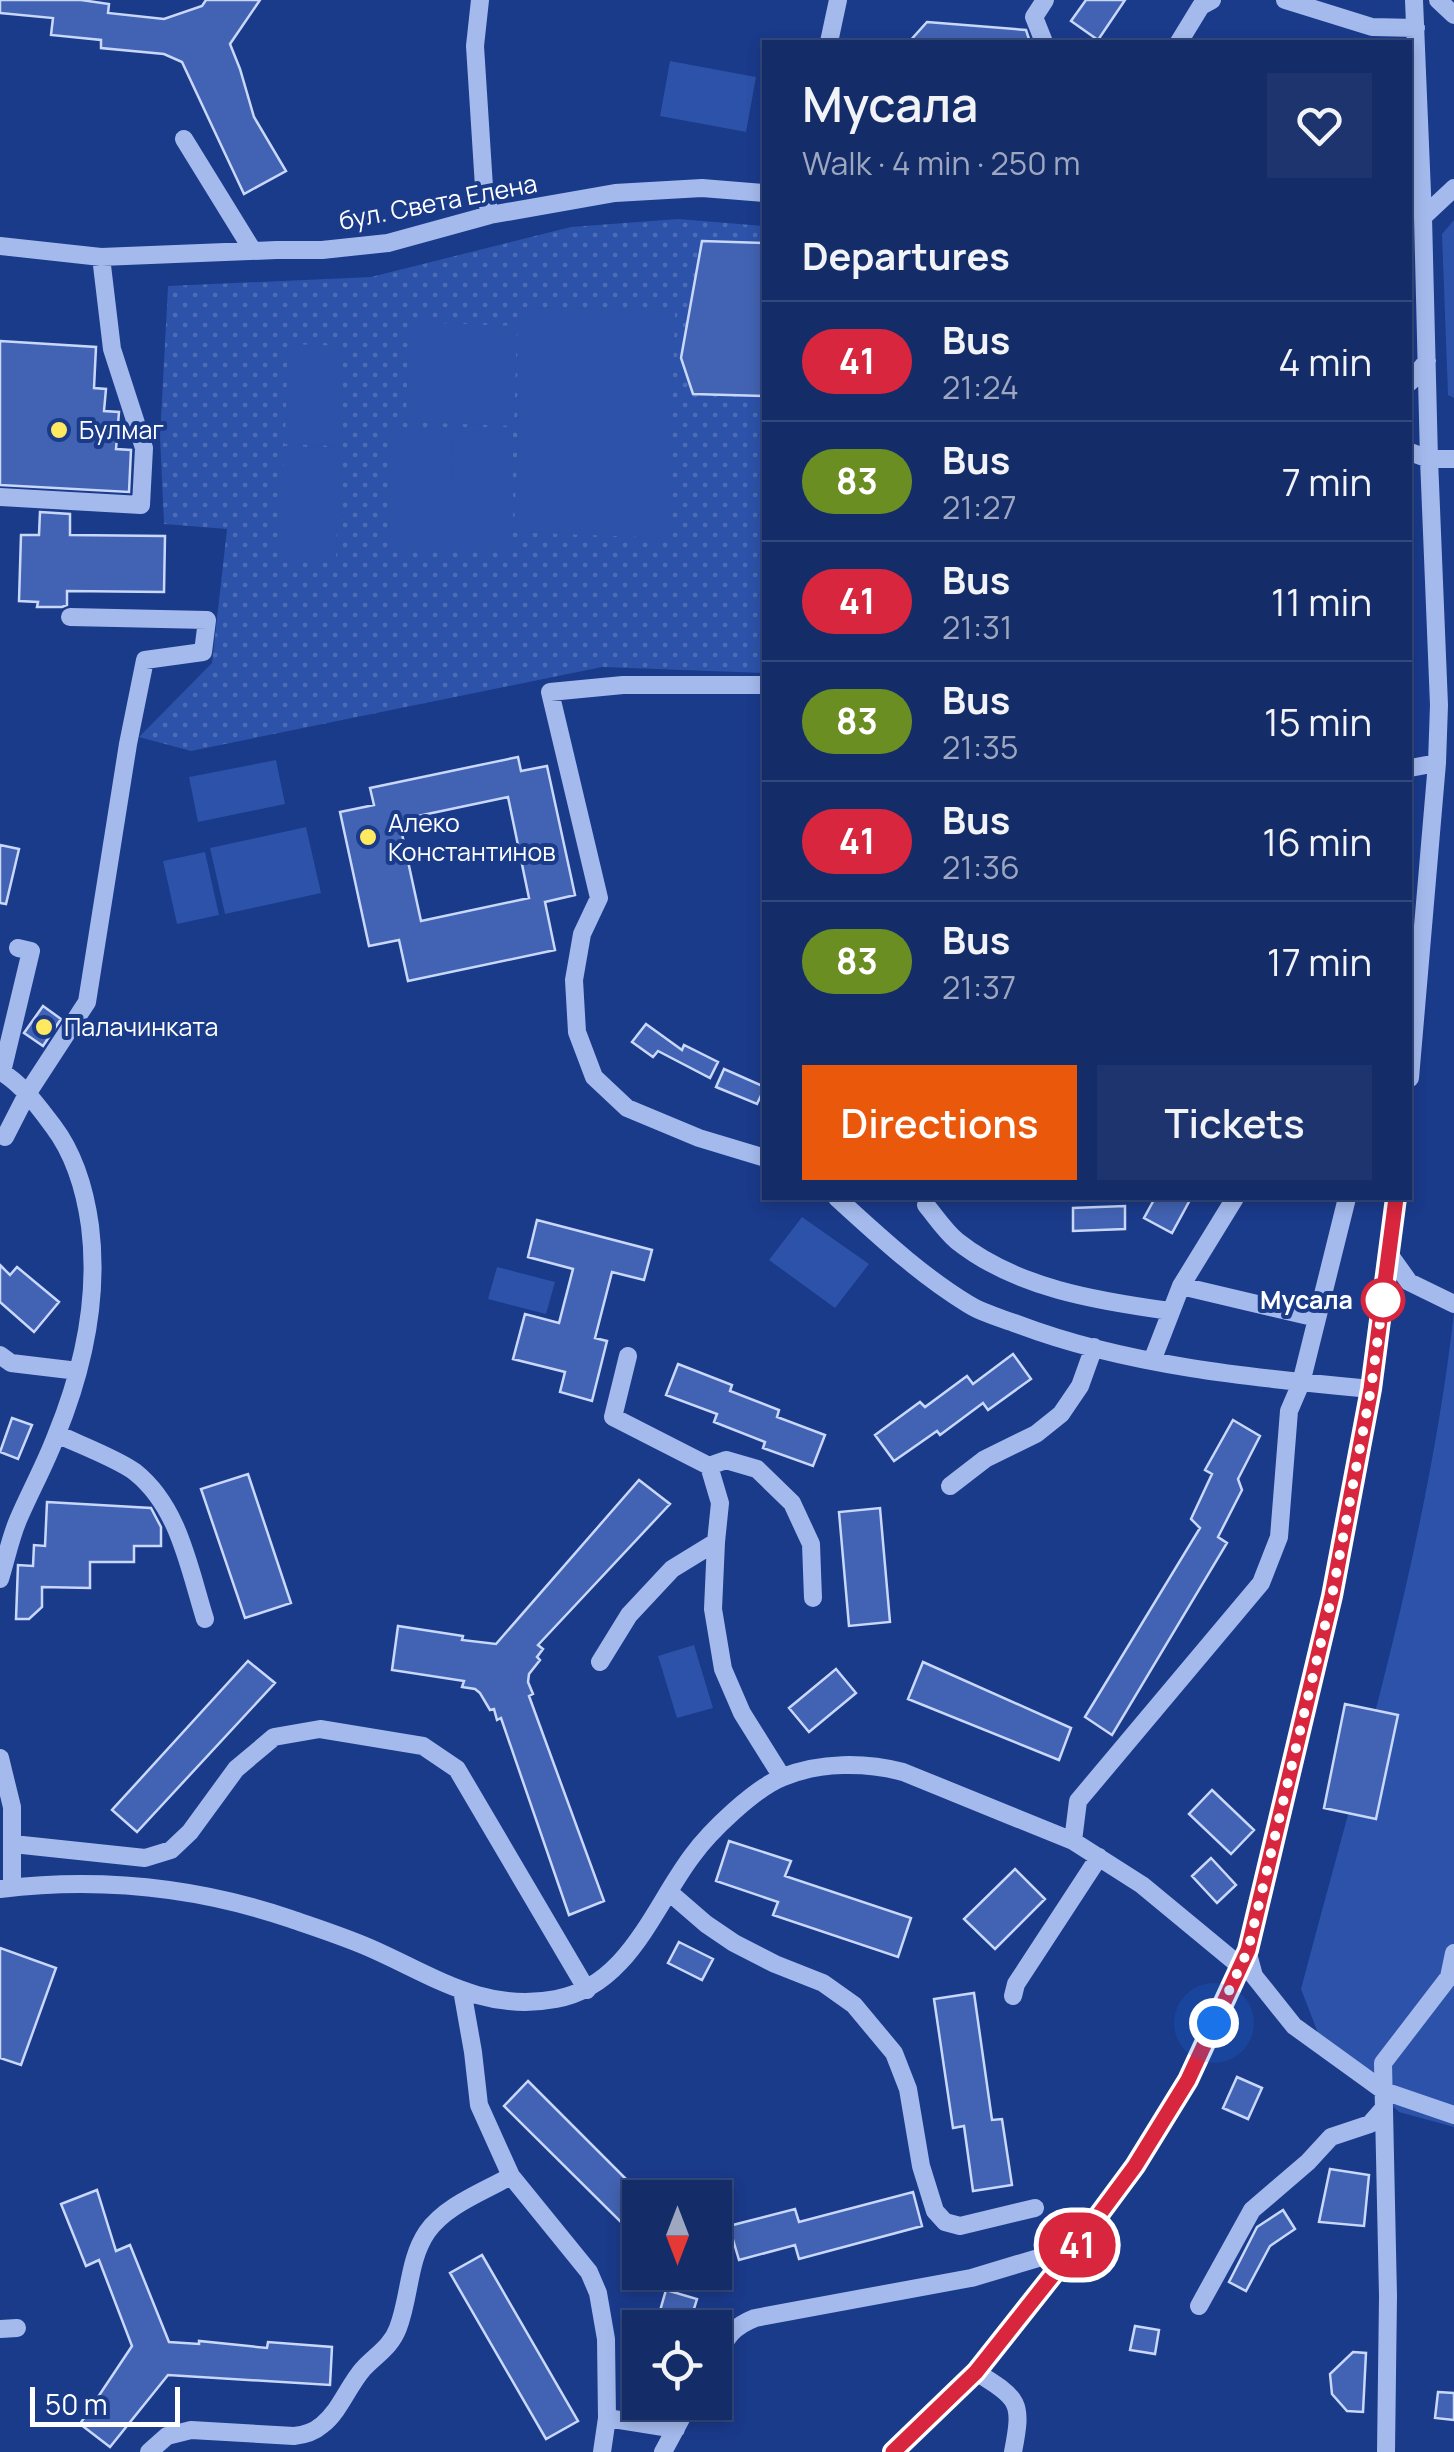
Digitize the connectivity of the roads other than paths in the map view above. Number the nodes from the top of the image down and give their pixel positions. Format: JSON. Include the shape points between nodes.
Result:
{"nodes":[{"id":1,"x":480,"y":0,"type":"edge"},
{"id":2,"x":838,"y":0,"type":"edge"},
{"id":3,"x":1045,"y":0,"type":"edge"},
{"id":4,"x":1212,"y":0,"type":"edge"},
{"id":5,"x":1285,"y":0,"type":"edge"},
{"id":6,"x":1414,"y":0,"type":"edge"},
{"id":7,"x":1438,"y":0,"type":"edge"},
{"id":8,"x":1454,"y":14,"type":"edge"},
{"id":9,"x":1416,"y":28,"type":"junction"},
{"id":10,"x":829,"y":40,"type":"edge"},
{"id":11,"x":1043,"y":40,"type":"edge"},
{"id":12,"x":1180,"y":40,"type":"edge"},
{"id":13,"x":184,"y":140,"type":"dead end"},
{"id":14,"x":1454,"y":188,"type":"edge"},
{"id":15,"x":762,"y":193,"type":"edge"},
{"id":16,"x":490,"y":215,"type":"junction"},
{"id":17,"x":1423,"y":218,"type":"junction"},
{"id":18,"x":0,"y":246,"type":"edge"},
{"id":19,"x":252,"y":251,"type":"junction"},
{"id":20,"x":101,"y":257,"type":"junction"},
{"id":21,"x":1427,"y":360,"type":"junction"},
{"id":22,"x":1412,"y":379,"type":"edge"},
{"id":23,"x":1412,"y":453,"type":"edge"},
{"id":24,"x":1429,"y":458,"type":"junction"},
{"id":25,"x":1454,"y":459,"type":"edge"},
{"id":26,"x":0,"y":497,"type":"edge"},
{"id":27,"x":70,"y":617,"type":"dead end"},
{"id":28,"x":762,"y":685,"type":"edge"},
{"id":29,"x":1446,"y":702,"type":"edge"},
{"id":30,"x":1438,"y":763,"type":"junction"},
{"id":31,"x":1412,"y":768,"type":"edge"},
{"id":32,"x":1418,"y":912,"type":"edge"},
{"id":33,"x":18,"y":948,"type":"dead end"},
{"id":34,"x":1412,"y":1036,"type":"edge"},
{"id":35,"x":1,"y":1072,"type":"edge"},
{"id":36,"x":27,"y":1094,"type":"junction"},
{"id":37,"x":6,"y":1137,"type":"dead end"},
{"id":38,"x":762,"y":1157,"type":"edge"},
{"id":39,"x":839,"y":1200,"type":"edge"},
{"id":40,"x":1234,"y":1200,"type":"edge"},
{"id":41,"x":1346,"y":1200,"type":"edge"},
{"id":42,"x":1396,"y":1200,"type":"edge"},
{"id":43,"x":926,"y":1206,"type":"dead end"},
{"id":44,"x":1389,"y":1254,"type":"junction"},
{"id":45,"x":1180,"y":1286,"type":"junction"},
{"id":46,"x":1454,"y":1304,"type":"edge"},
{"id":47,"x":1170,"y":1311,"type":"junction"},
{"id":48,"x":1317,"y":1318,"type":"junction"},
{"id":49,"x":1094,"y":1347,"type":"junction"},
{"id":50,"x":0,"y":1355,"type":"edge"},
{"id":51,"x":628,"y":1356,"type":"dead end"},
{"id":52,"x":1152,"y":1361,"type":"junction"},
{"id":53,"x":78,"y":1371,"type":"junction"},
{"id":54,"x":1301,"y":1382,"type":"junction"},
{"id":55,"x":1371,"y":1389,"type":"junction"},
{"id":56,"x":57,"y":1434,"type":"junction"},
{"id":57,"x":708,"y":1466,"type":"junction"},
{"id":58,"x":950,"y":1486,"type":"dead end"},
{"id":59,"x":716,"y":1542,"type":"junction"},
{"id":60,"x":0,"y":1579,"type":"edge"},
{"id":61,"x":814,"y":1598,"type":"dead end"},
{"id":62,"x":204,"y":1619,"type":"dead end"},
{"id":63,"x":600,"y":1662,"type":"dead end"},
{"id":64,"x":0,"y":1758,"type":"edge"},
{"id":65,"x":782,"y":1777,"type":"junction"},
{"id":66,"x":1072,"y":1841,"type":"junction"},
{"id":67,"x":13,"y":1844,"type":"junction"},
{"id":68,"x":1099,"y":1857,"type":"junction"},
{"id":69,"x":6,"y":1888,"type":"edge"},
{"id":70,"x":669,"y":1892,"type":"junction"},
{"id":71,"x":1454,"y":1953,"type":"edge"},
{"id":72,"x":1244,"y":1958,"type":"junction"},
{"id":73,"x":462,"y":1990,"type":"junction"},
{"id":74,"x":587,"y":1990,"type":"junction"},
{"id":75,"x":1013,"y":1996,"type":"dead end"},
{"id":76,"x":1384,"y":2100,"type":"junction"},
{"id":77,"x":1454,"y":2114,"type":"edge"},
{"id":78,"x":510,"y":2176,"type":"junction"},
{"id":79,"x":1035,"y":2208,"type":"dead end"},
{"id":80,"x":1075,"y":2247,"type":"junction"},
{"id":81,"x":1200,"y":2306,"type":"dead end"},
{"id":82,"x":732,"y":2330,"type":"edge"},
{"id":83,"x":976,"y":2372,"type":"junction"},
{"id":84,"x":608,"y":2418,"type":"junction"},
{"id":85,"x":681,"y":2420,"type":"edge"},
{"id":86,"x":676,"y":2430,"type":"junction"},
{"id":87,"x":148,"y":2452,"type":"edge"},
{"id":88,"x":602,"y":2452,"type":"edge"},
{"id":89,"x":664,"y":2452,"type":"edge"},
{"id":90,"x":893,"y":2452,"type":"edge"},
{"id":91,"x":1013,"y":2452,"type":"edge"},
{"id":92,"x":1386,"y":2452,"type":"edge"}],
"edges":[{"from":1,"to":16,"type":"street","via":[[474,46]]},
{"from":2,"to":10,"type":"street"},
{"from":3,"to":11,"type":"street","via":[[1034,17]]},
{"from":4,"to":12,"type":"street"},
{"from":5,"to":9,"type":"street","via":[[1372,26]]},
{"from":6,"to":9,"type":"street"},
{"from":7,"to":8,"type":"street"},
{"from":9,"to":17,"type":"street"},
{"from":13,"to":19,"type":"street"},
{"from":14,"to":17,"type":"street"},
{"from":15,"to":16,"type":"street","name":"бул. Света Елена","via":[[616,193]]},
{"from":16,"to":19,"type":"street","name":"бул. Света Елена","via":[[388,242]]},
{"from":17,"to":21,"type":"street"},
{"from":18,"to":20,"type":"street","name":"бул. Света Елена"},
{"from":19,"to":20,"type":"street","name":"бул. Света Елена"},
{"from":20,"to":26,"type":"street","via":[[112,349],[144,448],[141,505]]},
{"from":21,"to":22,"type":"street"},
{"from":21,"to":24,"type":"street"},
{"from":23,"to":24,"type":"street"},
{"from":24,"to":25,"type":"street"},
{"from":24,"to":29,"type":"street"},
{"from":27,"to":36,"type":"street","via":[[207,620],[203,652],[145,660],[88,1002]]},
{"from":28,"to":38,"type":"street","via":[[550,692],[599,898],[582,934],[574,980],[577,1032],[594,1077],[626,1108]]},
{"from":29,"to":30,"type":"street"},
{"from":30,"to":31,"type":"street"},
{"from":30,"to":32,"type":"street"},
{"from":32,"to":34,"type":"street"},
{"from":33,"to":35,"type":"street","via":[[31,951]]},
{"from":35,"to":36,"type":"street"},
{"from":36,"to":37,"type":"street"},
{"from":36,"to":53,"type":"street","via":[[62,1138],[87,1205],[93,1282]]},
{"from":39,"to":49,"type":"street","via":[[914,1267],[971,1306]]},
{"from":40,"to":45,"type":"street"},
{"from":41,"to":48,"type":"street"},
{"from":42,"to":44,"type":"street"},
{"from":43,"to":47,"type":"street","via":[[955,1239],[998,1268],[1052,1288]]},
{"from":44,"to":46,"type":"street","via":[[1410,1282]]},
{"from":44,"to":55,"type":"street"},
{"from":45,"to":47,"type":"street"},
{"from":45,"to":48,"type":"street"},
{"from":47,"to":52,"type":"street"},
{"from":48,"to":54,"type":"street"},
{"from":49,"to":52,"type":"street"},
{"from":49,"to":58,"type":"street","via":[[1061,1414]]},
{"from":50,"to":53,"type":"street","via":[[11,1363]]},
{"from":51,"to":57,"type":"street","via":[[613,1417]]},
{"from":52,"to":54,"type":"street"},
{"from":53,"to":56,"type":"street"},
{"from":54,"to":55,"type":"street"},
{"from":54,"to":66,"type":"street","via":[[1289,1412],[1279,1537],[1261,1583],[1078,1801]]},
{"from":55,"to":72,"type":"street","via":[[1332,1596]]},
{"from":56,"to":60,"type":"street","via":[[16,1524]]},
{"from":56,"to":62,"type":"street","via":[[134,1471],[153,1492],[177,1528]]},
{"from":57,"to":59,"type":"street","via":[[720,1504]]},
{"from":57,"to":61,"type":"street","via":[[726,1460],[757,1468],[792,1504],[812,1544]]},
{"from":59,"to":63,"type":"street","via":[[672,1569],[629,1615]]},
{"from":59,"to":65,"type":"street","via":[[713,1609],[722,1669]]},
{"from":64,"to":67,"type":"street"},
{"from":65,"to":66,"type":"street","via":[[878,1766]]},
{"from":65,"to":70,"type":"street","via":[[714,1830]]},
{"from":66,"to":68,"type":"street"},
{"from":67,"to":69,"type":"street"},
{"from":67,"to":74,"type":"street","via":[[145,1858],[171,1850],[236,1769],[274,1737],[320,1728],[423,1746],[457,1769]]},
{"from":68,"to":72,"type":"street"},
{"from":68,"to":75,"type":"street"},
{"from":69,"to":73,"type":"street","via":[[123,1884],[227,1900],[368,1947]]},
{"from":70,"to":74,"type":"street","via":[[609,1975]]},
{"from":70,"to":79,"type":"street","via":[[734,1943],[822,1982],[854,2006],[894,2053],[908,2089],[921,2166],[945,2222],[960,2226]]},
{"from":71,"to":76,"type":"street","via":[[1449,1977],[1383,2062]]},
{"from":72,"to":76,"type":"street","via":[[1294,2026]]},
{"from":72,"to":80,"type":"street","via":[[1188,2080]]},
{"from":73,"to":74,"type":"street","via":[[533,2002]]},
{"from":73,"to":78,"type":"street","via":[[479,2104]]},
{"from":76,"to":77,"type":"street"},
{"from":76,"to":81,"type":"street","via":[[1370,2124],[1332,2137],[1252,2210]]},
{"from":76,"to":92,"type":"street"},
{"from":78,"to":84,"type":"street","via":[[589,2272],[598,2293]]},
{"from":78,"to":87,"type":"street","via":[[454,2208],[426,2234],[392,2341],[363,2369],[326,2423],[294,2436],[191,2430],[167,2436]]},
{"from":80,"to":82,"type":"street","via":[[971,2278],[755,2318]]},
{"from":80,"to":83,"type":"street"},
{"from":83,"to":90,"type":"street"},
{"from":83,"to":91,"type":"street","via":[[1018,2407]]},
{"from":84,"to":86,"type":"street"},
{"from":84,"to":88,"type":"street"},
{"from":85,"to":86,"type":"street"},
{"from":86,"to":89,"type":"street"}]}
